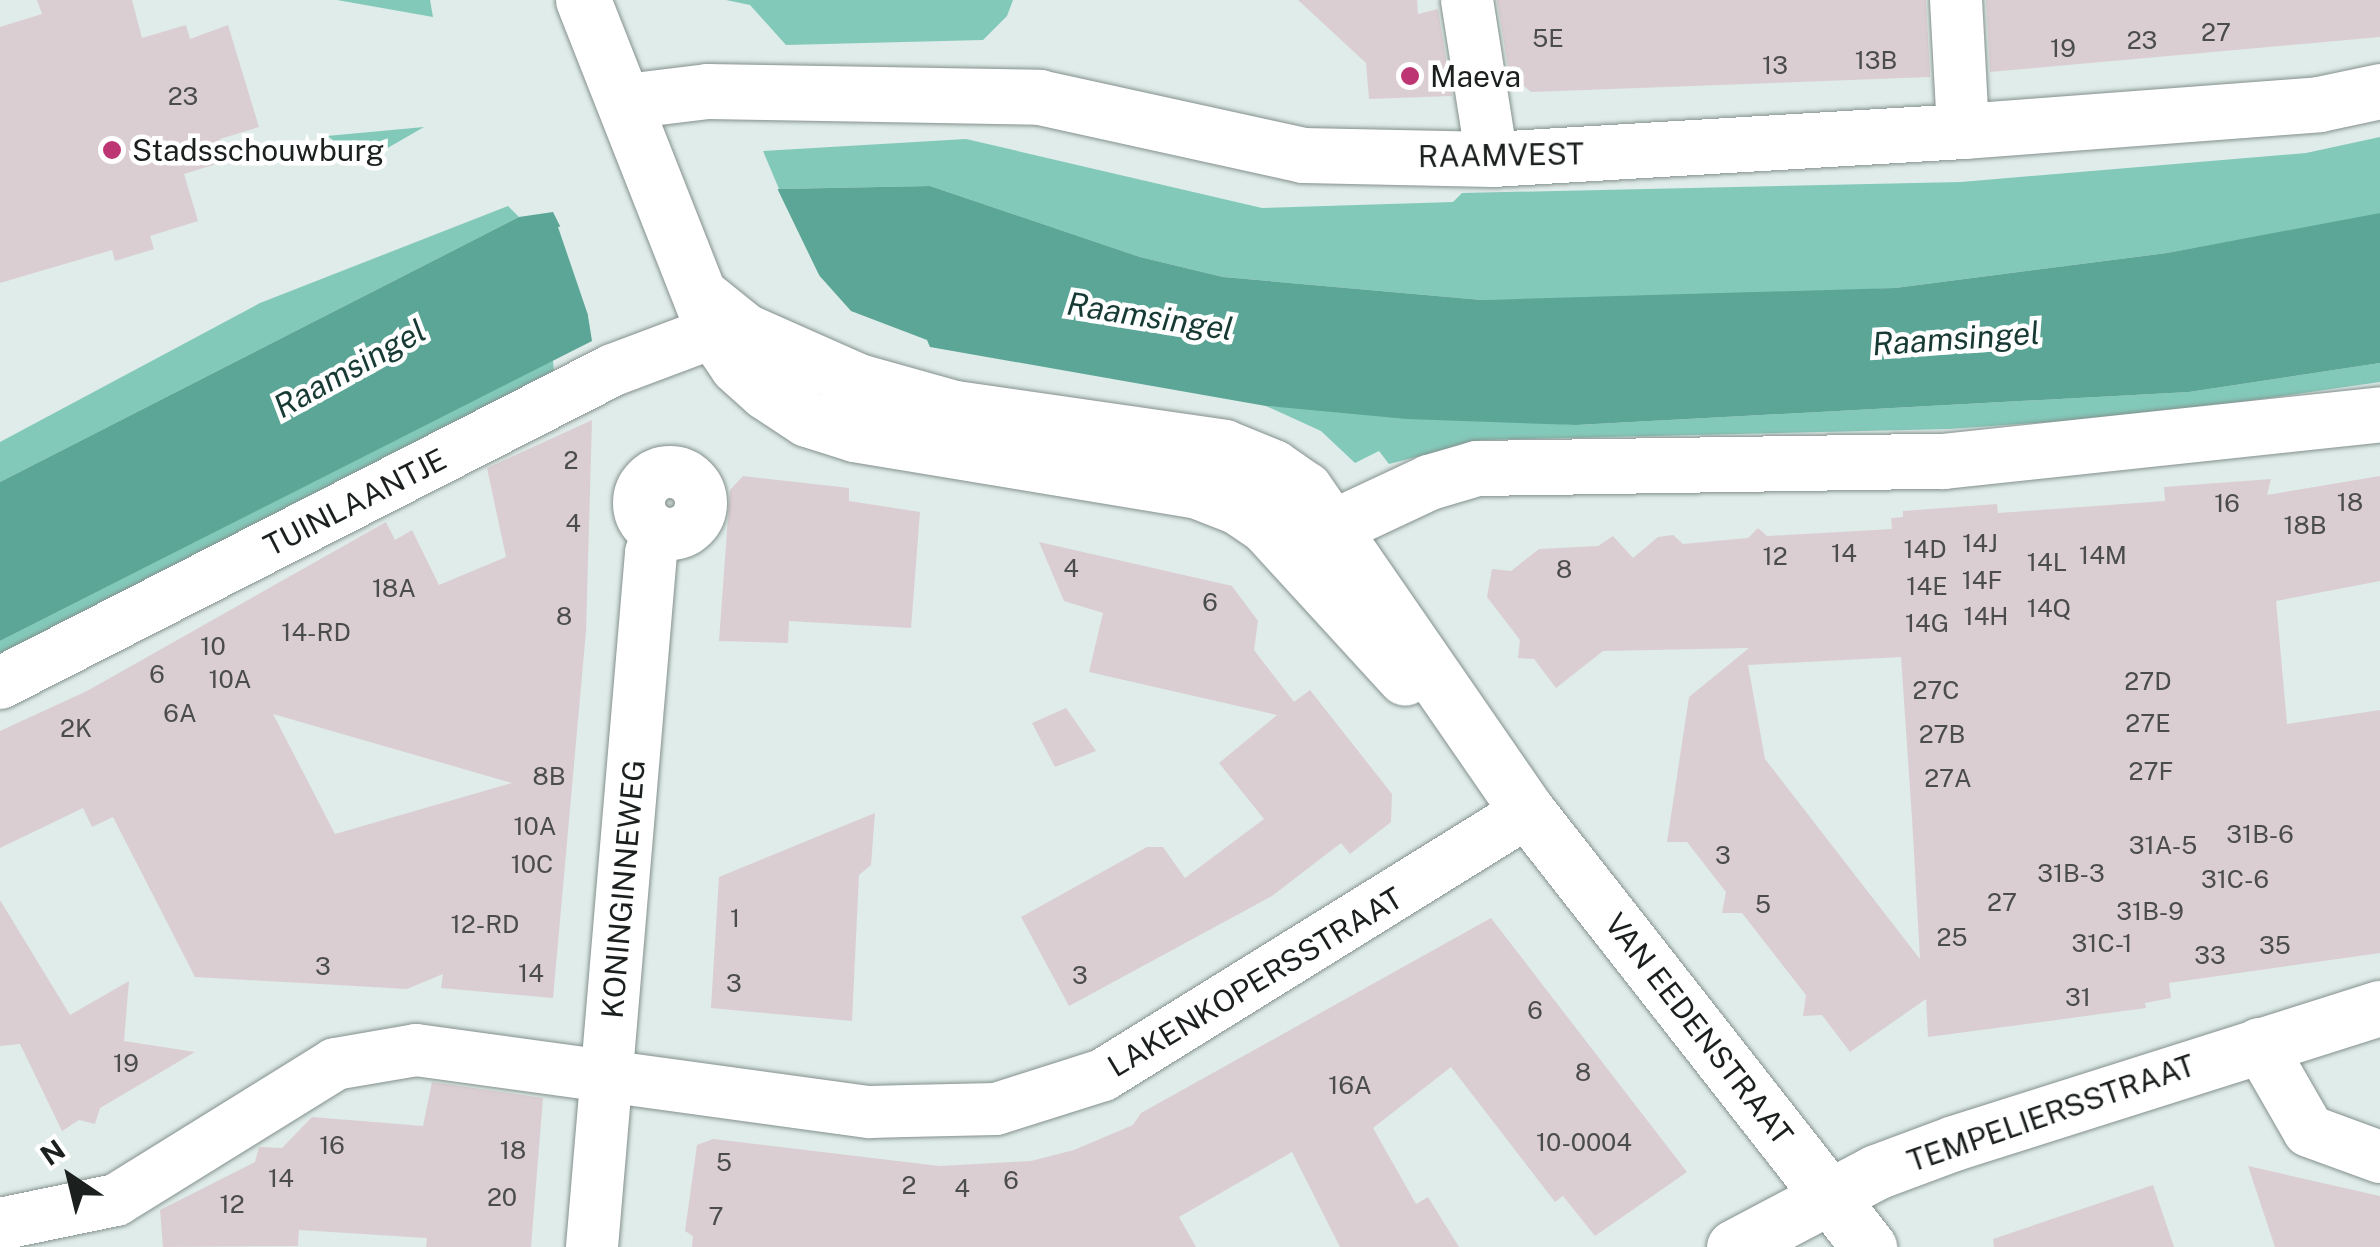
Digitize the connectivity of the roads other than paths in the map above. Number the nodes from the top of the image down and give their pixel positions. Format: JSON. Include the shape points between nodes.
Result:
{"nodes":[{"id":1,"x":583,"y":0,"type":"edge"},
{"id":2,"x":1466,"y":0,"type":"edge"},
{"id":3,"x":1956,"y":0,"type":"edge"},
{"id":4,"x":2380,"y":91,"type":"edge"},
{"id":5,"x":626,"y":100,"type":"junction"},
{"id":6,"x":1963,"y":131,"type":"junction"},
{"id":7,"x":1492,"y":159,"type":"junction"},
{"id":8,"x":709,"y":315,"type":"junction"},
{"id":9,"x":2380,"y":414,"type":"edge"},
{"id":10,"x":1334,"y":524,"type":"junction"},
{"id":11,"x":659,"y":532,"type":"dead end"},
{"id":12,"x":1286,"y":549,"type":"junction"},
{"id":13,"x":0,"y":683,"type":"edge"},
{"id":14,"x":1528,"y":812,"type":"junction"},
{"id":15,"x":2380,"y":1008,"type":"edge"},
{"id":16,"x":2259,"y":1044,"type":"junction"},
{"id":17,"x":607,"y":1078,"type":"junction"},
{"id":18,"x":2380,"y":1157,"type":"edge"},
{"id":19,"x":1830,"y":1195,"type":"junction"},
{"id":20,"x":0,"y":1224,"type":"edge"},
{"id":21,"x":592,"y":1247,"type":"edge"},
{"id":22,"x":1734,"y":1247,"type":"edge"},
{"id":23,"x":1869,"y":1247,"type":"edge"}],
"edges":[{"from":1,"to":5,"type":"street"},
{"from":2,"to":7,"type":"street"},
{"from":3,"to":6,"type":"street"},
{"from":4,"to":6,"type":"street","name":"RAAMVEST","via":[[2319,104]]},
{"from":5,"to":7,"type":"street","name":"RAAMVEST","via":[[707,91],[1039,97],[1303,155]]},
{"from":5,"to":8,"type":"street"},
{"from":6,"to":7,"type":"street","name":"RAAMVEST"},
{"from":8,"to":10,"type":"street","via":[[858,381],[955,408],[1224,447],[1273,466],[1306,489]]},
{"from":8,"to":12,"type":"street","via":[[736,366],[807,419],[854,434],[1197,491],[1238,508]]},
{"from":8,"to":13,"type":"street","name":"TUINLAANTJE"},
{"from":9,"to":10,"type":"street","via":[[1943,461],[1476,468]]},
{"from":10,"to":12,"type":"street"},
{"from":10,"to":14,"type":"street","name":"VAN EEDENSTRAAT"},
{"from":11,"to":17,"type":"street","name":"KONINGINNEWEG","via":[[651,553]]},
{"from":12,"to":14,"type":"street","name":"VAN EEDENSTRAAT"},
{"from":14,"to":17,"type":"street","name":"LAKENKOPERSSTRAAT","via":[[1103,1075],[996,1109],[870,1112]]},
{"from":14,"to":19,"type":"street","name":"VAN EEDENSTRAAT"},
{"from":15,"to":16,"type":"street","name":"TEMPELIERSSTRAAT"},
{"from":16,"to":18,"type":"street","via":[[2309,1130]]},
{"from":16,"to":19,"type":"street","name":"TEMPELIERSSTRAAT","via":[[1954,1143]]},
{"from":17,"to":20,"type":"street","name":"LAKENKOPERSSTRAAT","via":[[416,1050],[335,1064],[116,1200]]},
{"from":17,"to":21,"type":"street","name":"KONINGINNEWEG"},
{"from":19,"to":22,"type":"street","name":"TEMPELIERSSTRAAT"},
{"from":19,"to":23,"type":"street","name":"VAN EEDENSTRAAT"}]}
